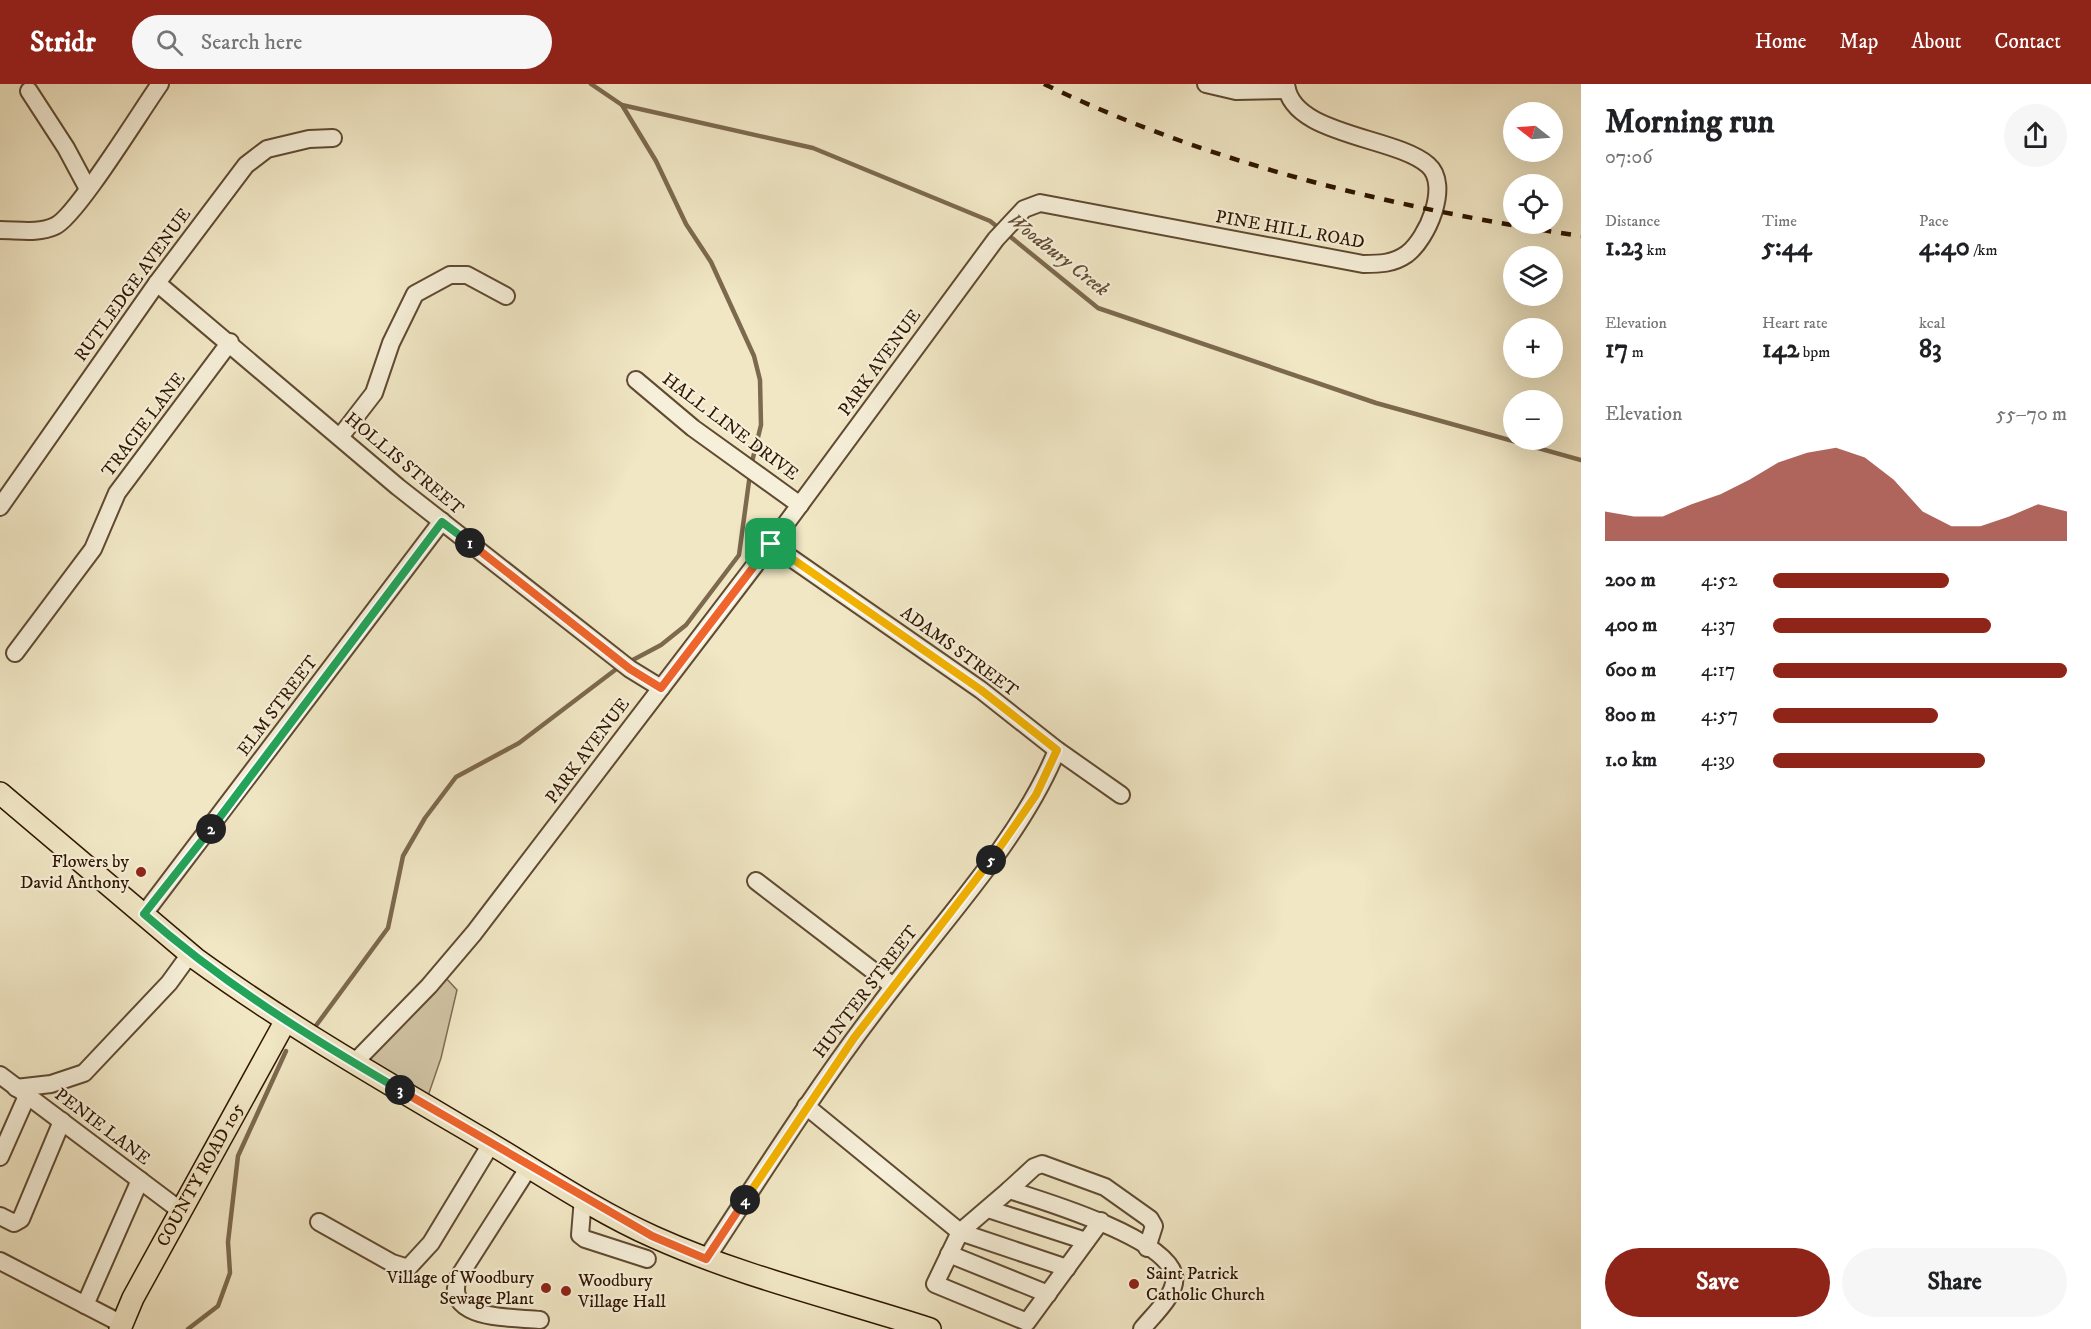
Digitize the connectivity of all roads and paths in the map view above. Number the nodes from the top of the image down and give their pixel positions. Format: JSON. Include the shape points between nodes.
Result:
{"nodes":[{"id":1,"x":160,"y":84,"type":"edge"},
{"id":2,"x":1206,"y":84,"type":"edge"},
{"id":3,"x":1287,"y":87,"type":"edge"},
{"id":4,"x":29,"y":92,"type":"dead end"},
{"id":5,"x":333,"y":138,"type":"dead end"},
{"id":6,"x":88,"y":189,"type":"junction"},
{"id":7,"x":1040,"y":203,"type":"joint"},
{"id":8,"x":0,"y":230,"type":"edge"},
{"id":9,"x":157,"y":283,"type":"junction"},
{"id":10,"x":506,"y":296,"type":"dead end"},
{"id":11,"x":230,"y":342,"type":"junction"},
{"id":12,"x":636,"y":380,"type":"dead end"},
{"id":13,"x":340,"y":437,"type":"junction"},
{"id":14,"x":800,"y":505,"type":"junction"},
{"id":15,"x":0,"y":507,"type":"edge"},
{"id":16,"x":442,"y":522,"type":"junction"},
{"id":17,"x":771,"y":544,"type":"junction"},
{"id":18,"x":15,"y":653,"type":"dead end"},
{"id":19,"x":661,"y":688,"type":"junction"},
{"id":20,"x":1057,"y":750,"type":"junction"},
{"id":21,"x":0,"y":793,"type":"edge"},
{"id":22,"x":1121,"y":795,"type":"dead end"},
{"id":23,"x":756,"y":881,"type":"dead end"},
{"id":24,"x":144,"y":914,"type":"junction"},
{"id":25,"x":190,"y":954,"type":"junction"},
{"id":26,"x":893,"y":986,"type":"junction"},
{"id":27,"x":285,"y":1022,"type":"junction"},
{"id":28,"x":354,"y":1063,"type":"junction"},
{"id":29,"x":0,"y":1075,"type":"edge"},
{"id":30,"x":21,"y":1092,"type":"junction"},
{"id":31,"x":806,"y":1106,"type":"junction"},
{"id":32,"x":62,"y":1121,"type":"junction"},
{"id":33,"x":491,"y":1144,"type":"junction"},
{"id":34,"x":0,"y":1157,"type":"edge"},
{"id":35,"x":529,"y":1167,"type":"junction"},
{"id":36,"x":140,"y":1180,"type":"junction"},
{"id":37,"x":1009,"y":1190,"type":"junction"},
{"id":38,"x":583,"y":1198,"type":"junction"},
{"id":39,"x":988,"y":1209,"type":"junction"},
{"id":40,"x":181,"y":1211,"type":"junction"},
{"id":41,"x":0,"y":1216,"type":"edge"},
{"id":42,"x":1101,"y":1221,"type":"junction"},
{"id":43,"x":319,"y":1222,"type":"dead end"},
{"id":44,"x":960,"y":1232,"type":"junction"},
{"id":45,"x":1086,"y":1241,"type":"junction"},
{"id":46,"x":1147,"y":1248,"type":"junction"},
{"id":47,"x":949,"y":1254,"type":"junction"},
{"id":48,"x":647,"y":1259,"type":"dead end"},
{"id":49,"x":706,"y":1259,"type":"junction"},
{"id":50,"x":0,"y":1261,"type":"edge"},
{"id":51,"x":1067,"y":1268,"type":"junction"},
{"id":52,"x":1048,"y":1294,"type":"junction"},
{"id":53,"x":85,"y":1305,"type":"junction"},
{"id":54,"x":540,"y":1320,"type":"dead end"},
{"id":55,"x":121,"y":1326,"type":"edge"},
{"id":56,"x":930,"y":1329,"type":"edge"},
{"id":57,"x":1142,"y":1329,"type":"edge"}],
"edges":[{"from":1,"to":6,"type":"street"},
{"from":2,"to":3,"type":"street","via":[[1250,92]]},
{"from":3,"to":7,"type":"street","name":"PINE HILL ROAD","via":[[1310,118],[1409,154],[1434,172],[1437,190],[1431,215],[1419,240],[1406,255],[1393,262],[1363,264]]},
{"from":4,"to":6,"type":"street"},
{"from":5,"to":9,"type":"street","name":"RUTLEDGE AVENUE","via":[[267,149],[246,165]]},
{"from":6,"to":8,"type":"street","via":[[58,225],[42,232]]},
{"from":7,"to":14,"type":"street","name":"PARK AVENUE","via":[[1024,208],[996,238]]},
{"from":9,"to":11,"type":"street","name":"HOLLIS STREET"},
{"from":9,"to":15,"type":"street","name":"RUTLEDGE AVENUE"},
{"from":10,"to":13,"type":"street","via":[[467,275],[450,275],[415,294],[391,343],[374,393]]},
{"from":11,"to":13,"type":"street","name":"HOLLIS STREET"},
{"from":11,"to":18,"type":"street","name":"TRACIE LANE","via":[[117,493],[93,549]]},
{"from":12,"to":14,"type":"street","name":"HALL LINE DRIVE"},
{"from":13,"to":16,"type":"street","name":"HOLLIS STREET"},
{"from":14,"to":17,"type":"street","name":"PARK AVENUE"},
{"from":16,"to":19,"type":"street","name":"HOLLIS STREET","via":[[630,669]]},
{"from":16,"to":24,"type":"street","name":"ELM STREET"},
{"from":17,"to":19,"type":"street","name":"PARK AVENUE"},
{"from":17,"to":20,"type":"street","name":"ADAMS STREET","via":[[981,690]]},
{"from":19,"to":28,"type":"street","name":"PARK AVENUE","via":[[474,933]]},
{"from":20,"to":22,"type":"street","name":"ADAMS STREET"},
{"from":20,"to":26,"type":"street","name":"HUNTER STREET","via":[[1036,795],[998,851]]},
{"from":21,"to":24,"type":"main road"},
{"from":23,"to":26,"type":"street"},
{"from":24,"to":25,"type":"main road"},
{"from":25,"to":27,"type":"main road"},
{"from":25,"to":30,"type":"street","via":[[169,983],[84,1074]]},
{"from":26,"to":31,"type":"street","name":"HUNTER STREET"},
{"from":27,"to":28,"type":"main road"},
{"from":27,"to":40,"type":"main road","name":"COUNTY ROAD 105"},
{"from":28,"to":33,"type":"main road"},
{"from":29,"to":30,"type":"street","name":"PENIE LANE"},
{"from":30,"to":32,"type":"street","name":"PENIE LANE"},
{"from":30,"to":34,"type":"street"},
{"from":31,"to":44,"type":"street"},
{"from":31,"to":49,"type":"street","name":"HUNTER STREET"},
{"from":32,"to":36,"type":"street","name":"PENIE LANE"},
{"from":32,"to":41,"type":"street","via":[[21,1219],[14,1223]]},
{"from":33,"to":35,"type":"main road"},
{"from":33,"to":43,"type":"street","via":[[431,1243],[408,1268]]},
{"from":35,"to":38,"type":"main road"},
{"from":35,"to":54,"type":"street","via":[[454,1288],[461,1306],[473,1312]]},
{"from":36,"to":40,"type":"street","name":"PENIE LANE"},
{"from":36,"to":53,"type":"street"},
{"from":37,"to":39,"type":"street"},
{"from":37,"to":42,"type":"street"},
{"from":37,"to":46,"type":"street","via":[[1042,1164],[1105,1187],[1150,1219],[1154,1226]]},
{"from":38,"to":48,"type":"street","via":[[580,1235]]},
{"from":38,"to":49,"type":"main road","via":[[652,1236]]},
{"from":39,"to":44,"type":"street"},
{"from":39,"to":45,"type":"street"},
{"from":40,"to":55,"type":"main road","name":"COUNTY ROAD 105"},
{"from":42,"to":45,"type":"street"},
{"from":42,"to":46,"type":"street"},
{"from":44,"to":47,"type":"street"},
{"from":44,"to":51,"type":"street"},
{"from":45,"to":51,"type":"street"},
{"from":46,"to":57,"type":"street","via":[[1167,1263],[1174,1276],[1172,1291]]},
{"from":47,"to":52,"type":"street"},
{"from":47,"to":52,"type":"street","via":[[934,1284],[1017,1318],[1028,1322]]},
{"from":49,"to":56,"type":"main road"},
{"from":50,"to":53,"type":"street"},
{"from":51,"to":52,"type":"street"},
{"from":53,"to":55,"type":"street"}]}
